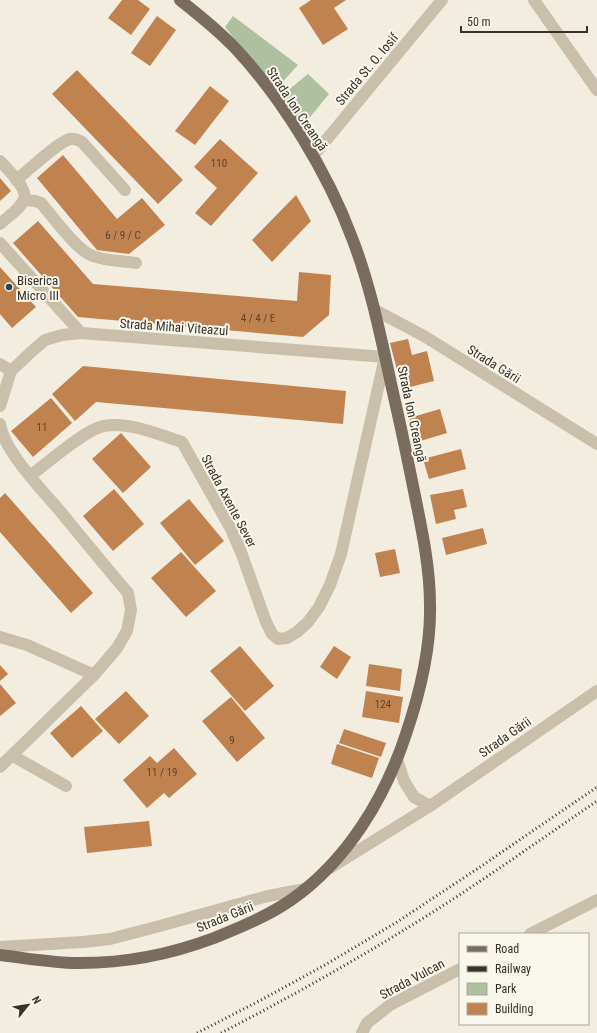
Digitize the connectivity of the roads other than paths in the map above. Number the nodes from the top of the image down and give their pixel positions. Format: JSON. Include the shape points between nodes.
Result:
{"nodes":[{"id":1,"x":180,"y":0,"type":"edge"},
{"id":2,"x":442,"y":0,"type":"edge"},
{"id":3,"x":534,"y":0,"type":"edge"},
{"id":4,"x":597,"y":90,"type":"edge"},
{"id":5,"x":313,"y":156,"type":"junction"},
{"id":6,"x":0,"y":161,"type":"edge"},
{"id":7,"x":16,"y":180,"type":"junction"},
{"id":8,"x":125,"y":190,"type":"dead end"},
{"id":9,"x":24,"y":200,"type":"junction"},
{"id":10,"x":0,"y":224,"type":"edge"},
{"id":11,"x":0,"y":244,"type":"edge"},
{"id":12,"x":136,"y":263,"type":"dead end"},
{"id":13,"x":375,"y":310,"type":"junction"},
{"id":14,"x":81,"y":333,"type":"junction"},
{"id":15,"x":385,"y":357,"type":"junction"},
{"id":16,"x":0,"y":364,"type":"edge"},
{"id":17,"x":11,"y":371,"type":"junction"},
{"id":18,"x":0,"y":406,"type":"edge"},
{"id":19,"x":0,"y":424,"type":"edge"},
{"id":20,"x":597,"y":444,"type":"edge"},
{"id":21,"x":30,"y":476,"type":"junction"},
{"id":22,"x":0,"y":637,"type":"edge"},
{"id":23,"x":94,"y":675,"type":"junction"},
{"id":24,"x":597,"y":691,"type":"edge"},
{"id":25,"x":13,"y":756,"type":"junction"},
{"id":26,"x":397,"y":759,"type":"junction"},
{"id":27,"x":0,"y":768,"type":"edge"},
{"id":28,"x":66,"y":786,"type":"dead end"},
{"id":29,"x":430,"y":806,"type":"junction"},
{"id":30,"x":326,"y":871,"type":"junction"},
{"id":31,"x":305,"y":889,"type":"junction"},
{"id":32,"x":597,"y":900,"type":"edge"},
{"id":33,"x":532,"y":933,"type":"edge"},
{"id":34,"x":0,"y":947,"type":"edge"},
{"id":35,"x":0,"y":955,"type":"edge"},
{"id":36,"x":459,"y":970,"type":"edge"},
{"id":37,"x":362,"y":1033,"type":"edge"}],
"edges":[{"from":1,"to":5,"type":"main road","name":"Strada Ion Creangă","via":[[215,29],[253,68],[290,118]]},
{"from":2,"to":5,"type":"street","name":"Strada St. O. Iosif"},
{"from":3,"to":4,"type":"street"},
{"from":5,"to":13,"type":"main road","name":"Strada Ion Creangă","via":[[352,238]]},
{"from":6,"to":7,"type":"street"},
{"from":7,"to":8,"type":"street","via":[[58,146],[69,139],[75,139],[82,142]]},
{"from":7,"to":9,"type":"street","via":[[25,192]]},
{"from":9,"to":10,"type":"street"},
{"from":9,"to":12,"type":"street","via":[[41,203],[91,256]]},
{"from":11,"to":14,"type":"street"},
{"from":13,"to":15,"type":"main road","name":"Strada Ion Creangă"},
{"from":13,"to":20,"type":"street","name":"Strada Gării","via":[[424,336]]},
{"from":14,"to":15,"type":"street","name":"Strada Mihai Viteazul"},
{"from":14,"to":17,"type":"street","via":[[45,340]]},
{"from":15,"to":21,"type":"street","name":"Strada Axente Sever","via":[[341,554],[319,607],[308,622],[286,638],[278,639],[272,634],[239,546],[182,442],[133,428],[104,425],[80,438]]},
{"from":15,"to":26,"type":"main road","name":"Strada Ion Creangă","via":[[420,522],[428,569],[430,605],[423,673],[415,707]]},
{"from":16,"to":17,"type":"street"},
{"from":17,"to":18,"type":"street"},
{"from":19,"to":21,"type":"street","via":[[9,447]]},
{"from":21,"to":23,"type":"street","via":[[128,593],[131,610],[127,631],[117,648]]},
{"from":22,"to":23,"type":"street","via":[[27,645]]},
{"from":23,"to":25,"type":"street"},
{"from":24,"to":29,"type":"street","name":"Strada Gării"},
{"from":25,"to":27,"type":"street"},
{"from":25,"to":28,"type":"street"},
{"from":26,"to":29,"type":"street","via":[[404,781],[414,797]]},
{"from":26,"to":30,"type":"main road","name":"Strada Ion Creangă","via":[[371,812]]},
{"from":29,"to":30,"type":"street","name":"Strada Gării"},
{"from":30,"to":31,"type":"main road","name":"Strada Gării"},
{"from":31,"to":34,"type":"street","via":[[268,896],[110,939]]},
{"from":31,"to":35,"type":"main road","name":"Strada Gării","via":[[270,913],[239,928],[173,951],[109,962],[72,963]]},
{"from":32,"to":33,"type":"street"},
{"from":36,"to":37,"type":"street","name":"Strada Vulcan","via":[[390,1005],[367,1023]]}]}
